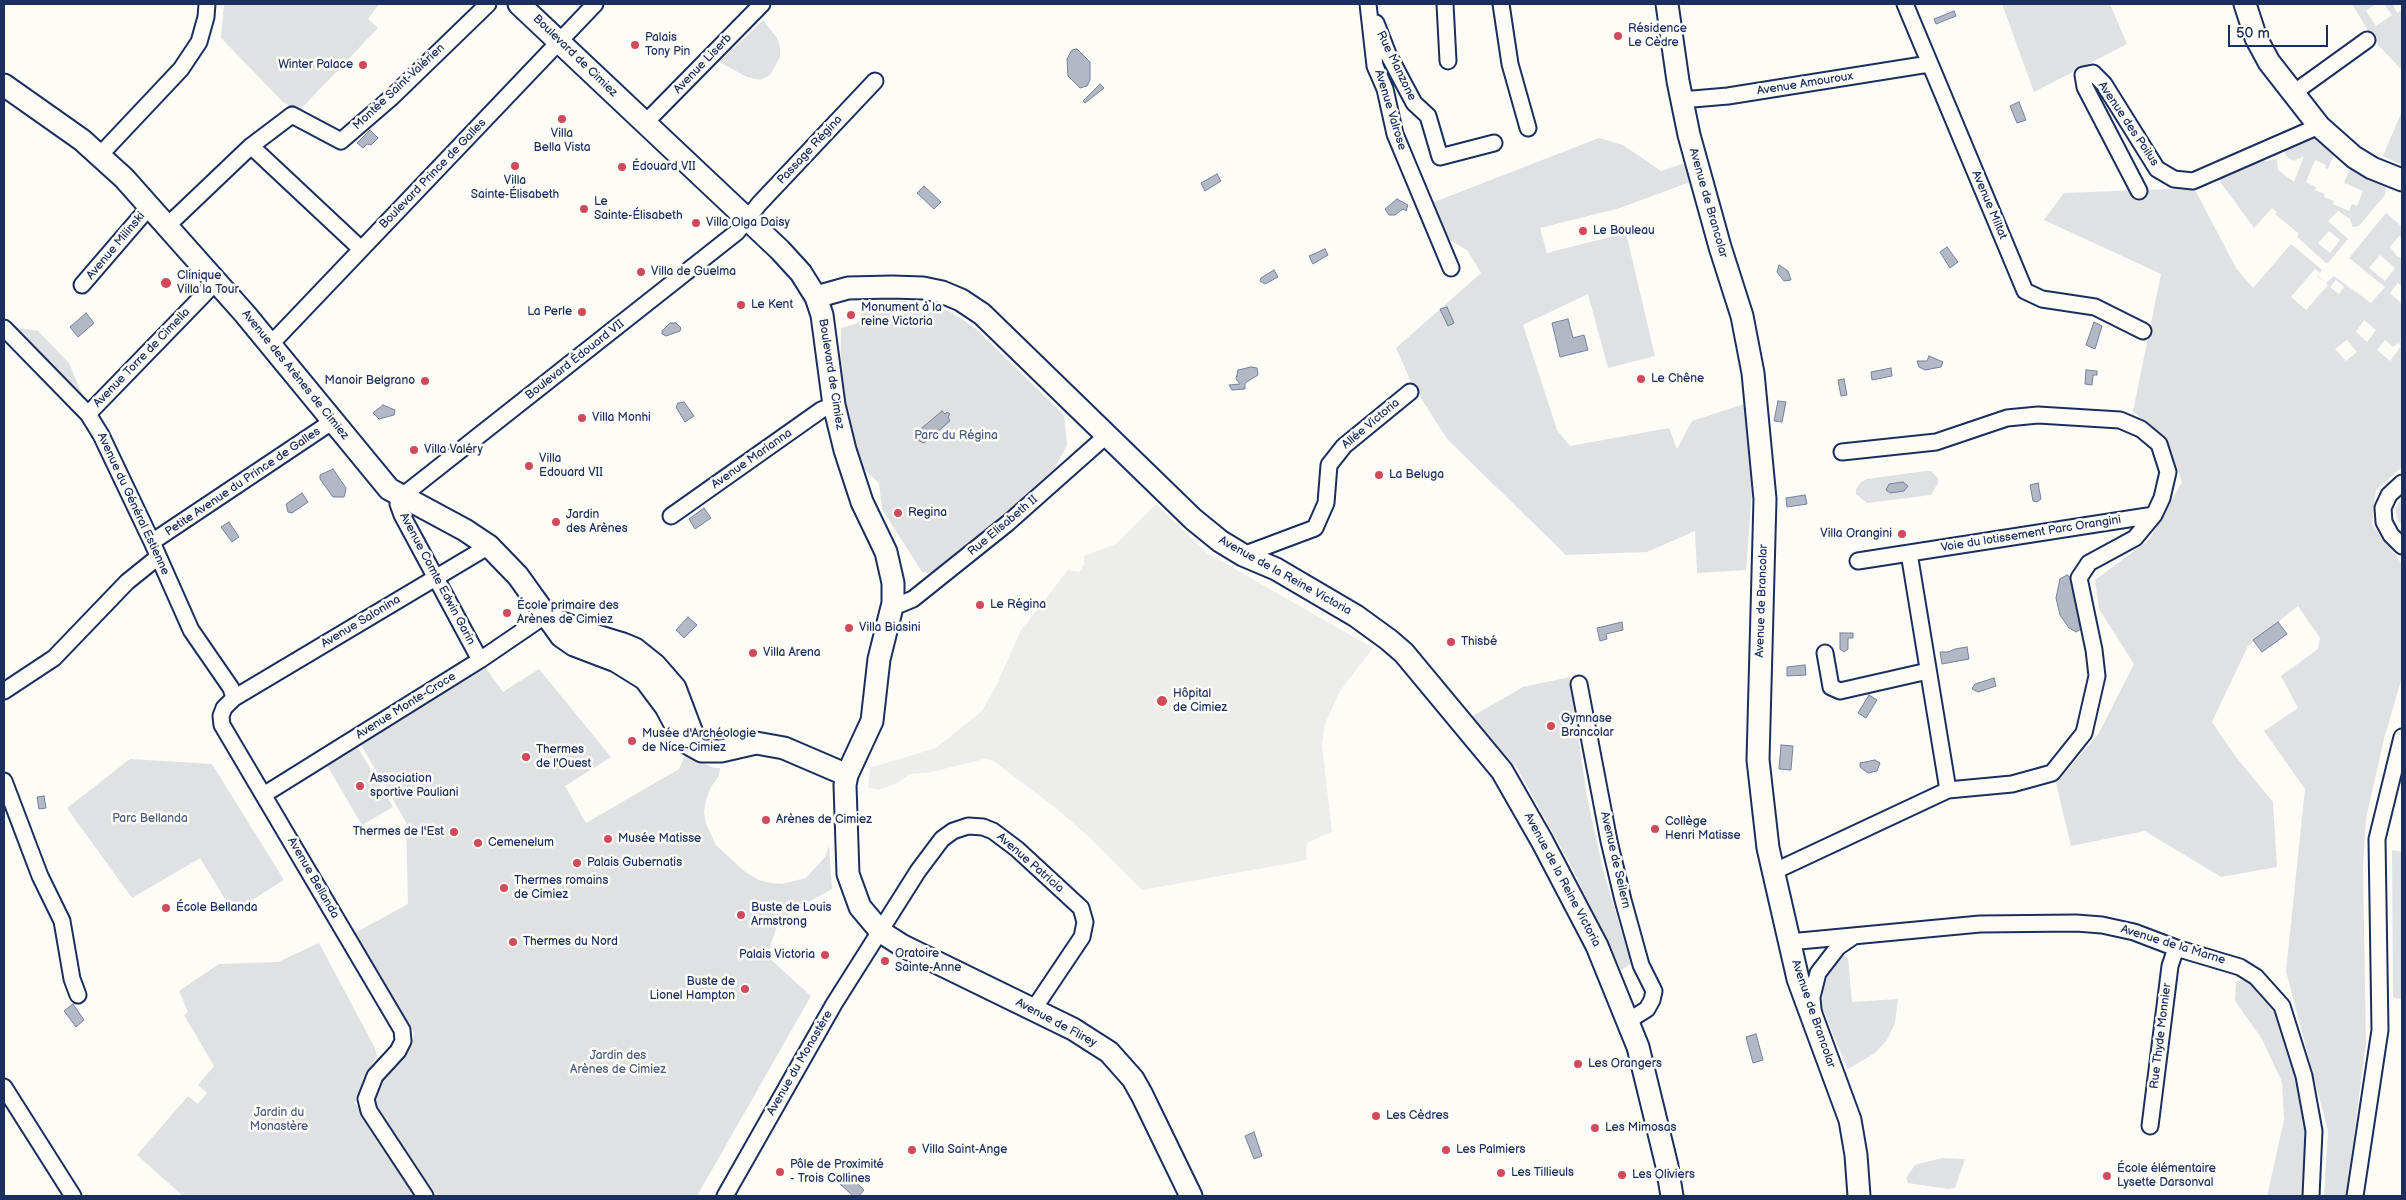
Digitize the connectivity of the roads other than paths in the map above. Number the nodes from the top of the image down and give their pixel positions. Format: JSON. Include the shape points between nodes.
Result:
{"nodes":[{"id":1,"x":207,"y":4,"type":"edge"},
{"id":2,"x":488,"y":4,"type":"edge"},
{"id":3,"x":519,"y":4,"type":"edge"},
{"id":4,"x":595,"y":4,"type":"edge"},
{"id":5,"x":762,"y":4,"type":"edge"},
{"id":6,"x":1368,"y":4,"type":"edge"},
{"id":7,"x":1445,"y":4,"type":"edge"},
{"id":8,"x":1501,"y":4,"type":"edge"},
{"id":9,"x":1667,"y":4,"type":"edge"},
{"id":10,"x":1905,"y":4,"type":"edge"},
{"id":11,"x":2244,"y":4,"type":"edge"},
{"id":12,"x":2367,"y":40,"type":"dead end"},
{"id":13,"x":560,"y":42,"type":"junction"},
{"id":14,"x":1448,"y":61,"type":"dead end"},
{"id":15,"x":1929,"y":64,"type":"junction"},
{"id":16,"x":875,"y":81,"type":"dead end"},
{"id":17,"x":4,"y":85,"type":"edge"},
{"id":18,"x":2292,"y":94,"type":"junction"},
{"id":19,"x":1681,"y":100,"type":"junction"},
{"id":20,"x":645,"y":124,"type":"junction"},
{"id":21,"x":2320,"y":126,"type":"junction"},
{"id":22,"x":1528,"y":128,"type":"dead end"},
{"id":23,"x":1494,"y":143,"type":"dead end"},
{"id":24,"x":251,"y":146,"type":"junction"},
{"id":25,"x":100,"y":155,"type":"junction"},
{"id":26,"x":2402,"y":180,"type":"edge"},
{"id":27,"x":2139,"y":191,"type":"dead end"},
{"id":28,"x":150,"y":206,"type":"junction"},
{"id":29,"x":747,"y":219,"type":"junction"},
{"id":30,"x":167,"y":226,"type":"junction"},
{"id":31,"x":362,"y":249,"type":"junction"},
{"id":32,"x":1450,"y":268,"type":"dead end"},
{"id":33,"x":217,"y":282,"type":"junction"},
{"id":34,"x":82,"y":285,"type":"dead end"},
{"id":35,"x":816,"y":297,"type":"junction"},
{"id":36,"x":4,"y":328,"type":"edge"},
{"id":37,"x":2143,"y":330,"type":"dead end"},
{"id":38,"x":270,"y":345,"type":"junction"},
{"id":39,"x":1410,"y":392,"type":"dead end"},
{"id":40,"x":834,"y":405,"type":"junction"},
{"id":41,"x":88,"y":414,"type":"junction"},
{"id":42,"x":333,"y":421,"type":"junction"},
{"id":43,"x":1106,"y":436,"type":"junction"},
{"id":44,"x":1842,"y":452,"type":"dead end"},
{"id":45,"x":2402,"y":483,"type":"edge"},
{"id":46,"x":401,"y":497,"type":"junction"},
{"id":47,"x":671,"y":516,"type":"dead end"},
{"id":48,"x":2154,"y":516,"type":"junction"},
{"id":49,"x":152,"y":542,"type":"junction"},
{"id":50,"x":488,"y":546,"type":"junction"},
{"id":51,"x":2402,"y":546,"type":"edge"},
{"id":52,"x":1909,"y":553,"type":"junction"},
{"id":53,"x":1243,"y":555,"type":"junction"},
{"id":54,"x":158,"y":557,"type":"junction"},
{"id":55,"x":1858,"y":560,"type":"dead end"},
{"id":56,"x":436,"y":577,"type":"junction"},
{"id":57,"x":893,"y":603,"type":"junction"},
{"id":58,"x":546,"y":616,"type":"junction"},
{"id":59,"x":1825,"y":653,"type":"dead end"},
{"id":60,"x":480,"y":660,"type":"junction"},
{"id":61,"x":1928,"y":671,"type":"junction"},
{"id":62,"x":1579,"y":684,"type":"dead end"},
{"id":63,"x":4,"y":691,"type":"edge"},
{"id":64,"x":234,"y":698,"type":"junction"},
{"id":65,"x":2402,"y":737,"type":"edge"},
{"id":66,"x":847,"y":775,"type":"junction"},
{"id":67,"x":4,"y":781,"type":"edge"},
{"id":68,"x":1948,"y":790,"type":"junction"},
{"id":69,"x":265,"y":794,"type":"junction"},
{"id":70,"x":1772,"y":872,"type":"junction"},
{"id":71,"x":881,"y":932,"type":"junction"},
{"id":72,"x":1854,"y":936,"type":"junction"},
{"id":73,"x":1789,"y":942,"type":"junction"},
{"id":74,"x":2176,"y":948,"type":"junction"},
{"id":75,"x":78,"y":995,"type":"dead end"},
{"id":76,"x":1034,"y":1010,"type":"junction"},
{"id":77,"x":1628,"y":1020,"type":"junction"},
{"id":78,"x":1814,"y":1023,"type":"junction"},
{"id":79,"x":4,"y":1087,"type":"edge"},
{"id":80,"x":2150,"y":1126,"type":"dead end"},
{"id":81,"x":73,"y":1196,"type":"edge"},
{"id":82,"x":425,"y":1196,"type":"edge"},
{"id":83,"x":725,"y":1196,"type":"edge"},
{"id":84,"x":1191,"y":1196,"type":"edge"},
{"id":85,"x":1672,"y":1196,"type":"edge"},
{"id":86,"x":1858,"y":1196,"type":"edge"},
{"id":87,"x":2311,"y":1196,"type":"edge"},
{"id":88,"x":2356,"y":1196,"type":"edge"}],
"edges":[{"from":1,"to":25,"type":"street","via":[[198,42],[181,69]]},
{"from":2,"to":24,"type":"street","name":"Montée Saint-Valérien","via":[[340,141],[292,115]]},
{"from":3,"to":13,"type":"street","name":"Boulevard de Cimiez"},
{"from":4,"to":13,"type":"street","name":"Boulevard Prince de Galles"},
{"from":5,"to":20,"type":"street","name":"Avenue Liserb"},
{"from":6,"to":23,"type":"street","name":"Rue Manzone","via":[[1388,54],[1414,103],[1428,116],[1440,157]]},
{"from":6,"to":32,"type":"street","name":"Avenue Valrose","via":[[1375,66],[1385,89],[1395,134]]},
{"from":7,"to":14,"type":"street"},
{"from":8,"to":22,"type":"street","via":[[1510,64]]},
{"from":9,"to":19,"type":"street","name":"Avenue de Brancolar"},
{"from":10,"to":15,"type":"street","name":"Avenue Miltat"},
{"from":11,"to":18,"type":"street","via":[[2256,38]]},
{"from":12,"to":18,"type":"street"},
{"from":13,"to":20,"type":"street","name":"Boulevard de Cimiez"},
{"from":13,"to":31,"type":"street","name":"Boulevard Prince de Galles"},
{"from":15,"to":19,"type":"street","name":"Avenue Amouroux","via":[[1728,96]]},
{"from":15,"to":37,"type":"street","name":"Avenue Miltat","via":[[2025,291],[2042,299],[2095,307]]},
{"from":16,"to":29,"type":"street","name":"Passage Régina"},
{"from":17,"to":25,"type":"street","name":"Avenue des Arènes de Cimiez"},
{"from":18,"to":21,"type":"street"},
{"from":19,"to":70,"type":"street","name":"Avenue de Brancolar","via":[[1714,228],[1742,316],[1753,373],[1765,499],[1758,760]]},
{"from":20,"to":29,"type":"street","name":"Boulevard de Cimiez"},
{"from":21,"to":26,"type":"street","via":[[2354,157]]},
{"from":21,"to":27,"type":"street","name":"Avenue des Poilus","via":[[2193,181],[2174,180],[2157,169],[2104,84],[2093,73],[2083,75],[2085,87]]},
{"from":24,"to":30,"type":"street","name":"Montée Saint-Valérien"},
{"from":24,"to":31,"type":"street"},
{"from":25,"to":28,"type":"street","name":"Avenue des Arènes de Cimiez"},
{"from":28,"to":30,"type":"street","name":"Avenue des Arènes de Cimiez"},
{"from":28,"to":34,"type":"street","name":"Avenue Milinski"},
{"from":29,"to":35,"type":"street","name":"Boulevard de Cimiez","via":[[792,262]]},
{"from":29,"to":46,"type":"street","name":"Boulevard Édouard VII","via":[[737,232],[686,274]]},
{"from":30,"to":33,"type":"street","name":"Avenue des Arènes de Cimiez"},
{"from":31,"to":38,"type":"street","name":"Boulevard Prince de Galles"},
{"from":33,"to":38,"type":"street","name":"Avenue des Arènes de Cimiez"},
{"from":33,"to":41,"type":"street","name":"Avenue Torre de Cimella"},
{"from":35,"to":40,"type":"street","name":"Boulevard de Cimiez","via":[[825,332]]},
{"from":35,"to":43,"type":"street","name":"Avenue de la Reine Victoria","via":[[848,288],[923,288],[961,300],[982,314]]},
{"from":36,"to":41,"type":"street","name":"Avenue du Général Estienne"},
{"from":38,"to":42,"type":"street","name":"Avenue des Arènes de Cimiez"},
{"from":39,"to":53,"type":"street","name":"Allée Victoria","via":[[1344,446],[1329,465],[1326,503],[1315,528]]},
{"from":40,"to":47,"type":"street","name":"Avenue Marianna","via":[[821,410]]},
{"from":40,"to":57,"type":"street","name":"Boulevard de Cimiez","via":[[857,488],[891,568]]},
{"from":41,"to":49,"type":"street","name":"Avenue du Général Estienne"},
{"from":42,"to":46,"type":"street","name":"Avenue des Arènes de Cimiez","via":[[379,479]]},
{"from":42,"to":49,"type":"street","name":"Petite Avenue du Prince de Galles"},
{"from":43,"to":53,"type":"street","name":"Avenue de la Reine Victoria","via":[[1193,519]]},
{"from":43,"to":57,"type":"street","name":"Rue Elisabeth II","via":[[1008,523],[913,599],[901,604]]},
{"from":44,"to":48,"type":"street","name":"Voie du lotissement Parc Orangini","via":[[1936,442],[2007,418],[2038,415],[2120,420],[2141,429],[2159,444],[2168,472]]},
{"from":45,"to":51,"type":"street","via":[[2389,495],[2383,508],[2384,522]]},
{"from":46,"to":50,"type":"street","name":"Avenue des Arènes de Cimiez","via":[[465,530]]},
{"from":46,"to":56,"type":"street","name":"Avenue Comte Edwin Garin","via":[[398,504],[402,515]]},
{"from":48,"to":52,"type":"street","name":"Voie du lotissement Parc Orangini"},
{"from":48,"to":68,"type":"street","name":"Voie du lotissement Parc Orangini","via":[[2135,538],[2089,562],[2079,578],[2098,676],[2084,733],[2052,773],[2012,784]]},
{"from":49,"to":54,"type":"street","name":"Avenue du Général Estienne"},
{"from":50,"to":56,"type":"street","name":"Avenue Salonina"},
{"from":50,"to":58,"type":"street","name":"Avenue des Arènes de Cimiez","via":[[518,576]]},
{"from":52,"to":55,"type":"street","name":"Voie du lotissement Parc Orangini"},
{"from":52,"to":61,"type":"street"},
{"from":53,"to":77,"type":"street","name":"Avenue de la Reine Victoria","via":[[1276,569],[1356,616],[1389,640],[1418,669],[1515,791],[1597,946]]},
{"from":54,"to":63,"type":"street","via":[[127,582],[54,658]]},
{"from":54,"to":64,"type":"street","name":"Avenue du Général Estienne","via":[[190,630],[231,688]]},
{"from":56,"to":60,"type":"street","name":"Avenue Comte Edwin Garin"},
{"from":56,"to":64,"type":"street","name":"Avenue Salonina"},
{"from":57,"to":66,"type":"street","name":"Boulevard de Cimiez","via":[[879,658],[872,721]]},
{"from":58,"to":60,"type":"street","name":"Avenue Monte-Croce"},
{"from":58,"to":66,"type":"street","name":"Avenue des Arènes de Cimiez","via":[[561,636],[574,645],[616,661],[645,679],[666,707],[684,741],[702,751],[768,744],[808,757]]},
{"from":59,"to":61,"type":"street","via":[[1831,687],[1840,691]]},
{"from":60,"to":69,"type":"street","name":"Avenue Monte-Croce"},
{"from":61,"to":68,"type":"street"},
{"from":62,"to":77,"type":"street","name":"Avenue de Seilern","via":[[1623,900],[1641,965],[1654,991],[1647,1009]]},
{"from":64,"to":69,"type":"street","name":"Avenue Bellanda","via":[[224,708],[222,725]]},
{"from":65,"to":88,"type":"street","via":[[2378,839],[2380,1030]]},
{"from":66,"to":71,"type":"street","name":"Boulevard de Cimiez","via":[[844,797],[848,874],[860,908]]},
{"from":67,"to":75,"type":"street","via":[[40,876],[62,921]]},
{"from":68,"to":70,"type":"street","name":"Voie du lotissement Parc Orangini"},
{"from":69,"to":82,"type":"street","name":"Avenue Bellanda","via":[[402,1030],[403,1041],[398,1051],[370,1086],[366,1098],[368,1111]]},
{"from":70,"to":73,"type":"street","name":"Avenue de Brancolar"},
{"from":71,"to":76,"type":"street","name":"Avenue de Flirey"},
{"from":71,"to":76,"type":"street","name":"Avenue Patricia","via":[[918,871],[942,839],[968,826],[993,831],[1081,908],[1085,922],[1082,936]]},
{"from":71,"to":83,"type":"street","name":"Avenue du Monastère","via":[[817,1032]]},
{"from":72,"to":73,"type":"street","name":"Avenue de la Marne"},
{"from":72,"to":74,"type":"street","name":"Avenue de la Marne","via":[[1980,924],[2076,923],[2120,928]]},
{"from":72,"to":78,"type":"street","via":[[1838,947],[1818,973],[1812,997]]},
{"from":73,"to":78,"type":"street","name":"Avenue de Brancolar"},
{"from":74,"to":80,"type":"street","name":"Rue Thyde Monnier","via":[[2170,966]]},
{"from":74,"to":87,"type":"street","name":"Avenue de la Marne","via":[[2247,970],[2282,1006],[2304,1076],[2314,1131]]},
{"from":76,"to":84,"type":"street","name":"Avenue de Flirey","via":[[1092,1040],[1122,1066],[1142,1095]]},
{"from":77,"to":85,"type":"street","name":"Avenue de la Reine Victoria","via":[[1650,1090]]},
{"from":78,"to":86,"type":"street","name":"Avenue de Brancolar","via":[[1850,1120]]},
{"from":79,"to":81,"type":"street"}]}
